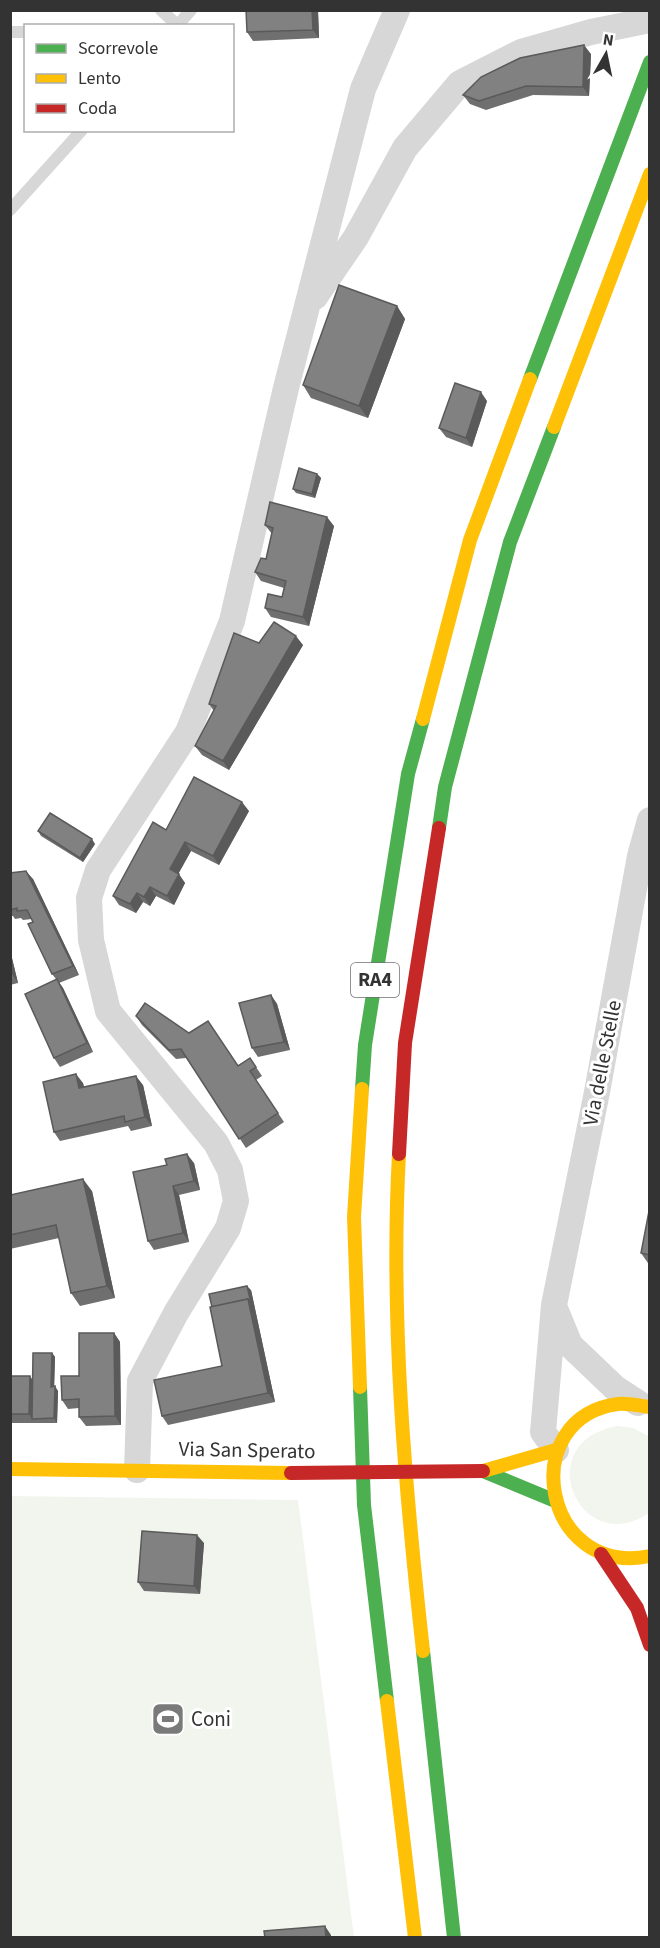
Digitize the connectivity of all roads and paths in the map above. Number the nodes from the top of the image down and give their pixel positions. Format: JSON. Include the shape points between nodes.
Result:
{"nodes":[{"id":1,"x":161,"y":10,"type":"edge"},
{"id":2,"x":191,"y":10,"type":"edge"},
{"id":3,"x":397,"y":10,"type":"edge"},
{"id":4,"x":650,"y":20,"type":"edge"},
{"id":5,"x":176,"y":24,"type":"edge"},
{"id":6,"x":178,"y":24,"type":"edge"},
{"id":7,"x":650,"y":62,"type":"edge"},
{"id":8,"x":80,"y":132,"type":"edge"},
{"id":9,"x":650,"y":174,"type":"edge"},
{"id":10,"x":10,"y":210,"type":"edge"},
{"id":11,"x":305,"y":312,"type":"junction"},
{"id":12,"x":650,"y":820,"type":"edge"},
{"id":13,"x":554,"y":1305,"type":"junction"},
{"id":14,"x":644,"y":1405,"type":"edge"},
{"id":15,"x":556,"y":1450,"type":"junction"},
{"id":16,"x":10,"y":1469,"type":"edge"},
{"id":17,"x":137,"y":1470,"type":"junction"},
{"id":18,"x":483,"y":1471,"type":"junction"},
{"id":19,"x":553,"y":1500,"type":"junction"},
{"id":20,"x":601,"y":1554,"type":"junction"},
{"id":21,"x":650,"y":1556,"type":"edge"},
{"id":22,"x":650,"y":1616,"type":"edge"},
{"id":23,"x":649,"y":1640,"type":"edge"},
{"id":24,"x":414,"y":1938,"type":"edge"},
{"id":25,"x":454,"y":1938,"type":"edge"}],
"edges":[{"from":1,"to":5,"type":"lane"},
{"from":2,"to":6,"type":"lane"},
{"from":3,"to":11,"type":"street","via":[[363,89]]},
{"from":4,"to":11,"type":"street","via":[[521,52],[460,83],[405,148],[356,237]]},
{"from":7,"to":24,"type":"main road","number":"RA4","via":[[470,540],[408,774],[365,1045],[354,1218],[364,1504]]},
{"from":8,"to":10,"type":"lane"},
{"from":9,"to":25,"type":"main road","number":"RA4","via":[[510,543],[445,787],[405,1043],[395,1231],[408,1518]]},
{"from":11,"to":17,"type":"street","via":[[231,621],[188,732],[98,870],[89,898],[91,940],[108,1011],[216,1143],[230,1170],[236,1201],[228,1228],[140,1381]]},
{"from":12,"to":13,"type":"street","name":"Via delle Stelle","via":[[640,855]]},
{"from":13,"to":14,"type":"street","via":[[570,1345],[615,1388]]},
{"from":13,"to":15,"type":"street","name":"Via delle Stelle","via":[[543,1432]]},
{"from":14,"to":15,"type":"main road","via":[[612,1405],[589,1414],[570,1429]]},
{"from":15,"to":18,"type":"main road"},
{"from":15,"to":19,"type":"main road","via":[[550,1474]]},
{"from":16,"to":17,"type":"main road","name":"Via San Sperato"},
{"from":17,"to":18,"type":"main road","name":"Via San Sperato","bridge":true},
{"from":18,"to":19,"type":"main road"},
{"from":19,"to":20,"type":"main road","via":[[568,1529]]},
{"from":20,"to":21,"type":"main road","via":[[624,1559]]},
{"from":20,"to":23,"type":"main road","via":[[625,1584]]},
{"from":22,"to":23,"type":"main road"}]}
